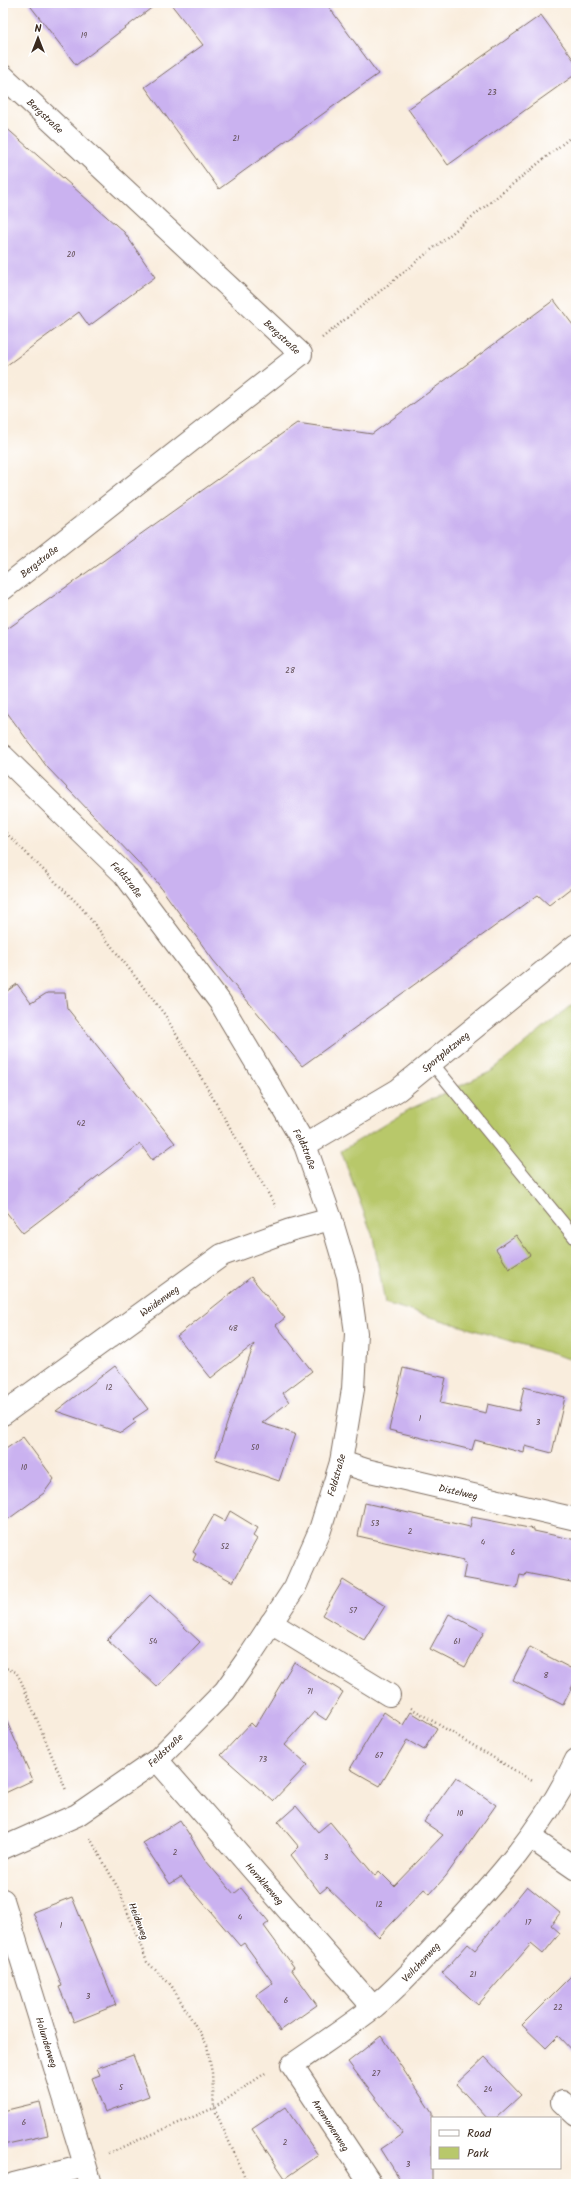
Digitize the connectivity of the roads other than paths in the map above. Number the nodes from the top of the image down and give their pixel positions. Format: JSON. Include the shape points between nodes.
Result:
{"nodes":[{"id":1,"x":3,"y":76,"type":"edge"},
{"id":2,"x":3,"y":589,"type":"edge"},
{"id":3,"x":3,"y":756,"type":"edge"},
{"id":4,"x":576,"y":945,"type":"edge"},
{"id":5,"x":432,"y":1063,"type":"junction"},
{"id":6,"x":305,"y":1145,"type":"junction"},
{"id":7,"x":331,"y":1219,"type":"junction"},
{"id":8,"x":576,"y":1239,"type":"edge"},
{"id":9,"x":3,"y":1414,"type":"edge"},
{"id":10,"x":341,"y":1462,"type":"junction"},
{"id":11,"x":576,"y":1519,"type":"edge"},
{"id":12,"x":271,"y":1623,"type":"junction"},
{"id":13,"x":389,"y":1695,"type":"road end"},
{"id":14,"x":157,"y":1760,"type":"junction"},
{"id":15,"x":576,"y":1760,"type":"edge"},
{"id":16,"x":531,"y":1838,"type":"junction"},
{"id":17,"x":3,"y":1848,"type":"edge"},
{"id":18,"x":576,"y":1869,"type":"edge"},
{"id":19,"x":3,"y":1900,"type":"edge"},
{"id":20,"x":373,"y":2007,"type":"junction"},
{"id":21,"x":292,"y":2065,"type":"joint"},
{"id":22,"x":88,"y":2175,"type":"edge"},
{"id":23,"x":14,"y":2184,"type":"edge"},
{"id":24,"x":371,"y":2184,"type":"edge"}],
"edges":[{"from":1,"to":2,"type":"street","name":"Bergstraße","via":[[301,354]]},
{"from":3,"to":6,"type":"street","name":"Feldstraße","via":[[124,874],[220,1002]]},
{"from":4,"to":5,"type":"street","name":"Sportplatzweg"},
{"from":5,"to":6,"type":"street","name":"Sportplatzweg","via":[[398,1090]]},
{"from":5,"to":8,"type":"lane"},
{"from":6,"to":7,"type":"street","name":"Feldstraße"},
{"from":7,"to":9,"type":"street","name":"Weidenweg","via":[[290,1230],[222,1255]]},
{"from":7,"to":10,"type":"street","name":"Feldstraße","via":[[348,1276],[356,1333],[353,1389]]},
{"from":10,"to":11,"type":"street","name":"Distelweg"},
{"from":10,"to":12,"type":"street","name":"Feldstraße","via":[[320,1530],[295,1587]]},
{"from":12,"to":13,"type":"street"},
{"from":12,"to":14,"type":"street","name":"Feldstraße","via":[[225,1691]]},
{"from":14,"to":17,"type":"street","name":"Feldstraße","via":[[77,1815]]},
{"from":14,"to":20,"type":"street","name":"Hornkleeweg"},
{"from":15,"to":16,"type":"street","name":"Veilchenweg"},
{"from":16,"to":18,"type":"street"},
{"from":16,"to":20,"type":"street","name":"Veilchenweg","via":[[479,1900],[397,1987]]},
{"from":19,"to":22,"type":"street","name":"Holunderweg"},
{"from":20,"to":21,"type":"street","name":"Veilchenweg"},
{"from":21,"to":24,"type":"street","name":"Anemonenweg"},
{"from":22,"to":23,"type":"street","via":[[55,2175]]}]}
